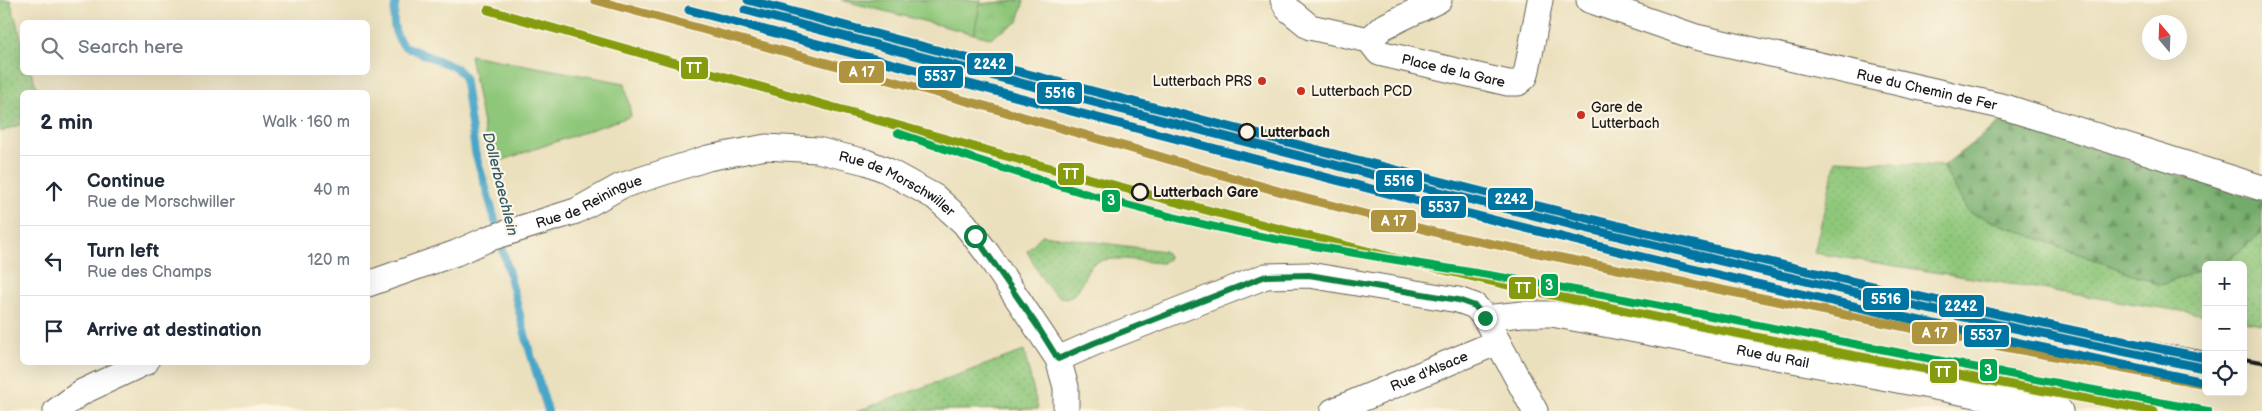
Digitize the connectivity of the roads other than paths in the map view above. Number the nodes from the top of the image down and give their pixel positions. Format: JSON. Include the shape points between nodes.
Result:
{"nodes":[{"id":1,"x":1283,"y":0,"type":"edge"},
{"id":2,"x":1439,"y":0,"type":"edge"},
{"id":3,"x":1540,"y":0,"type":"edge"},
{"id":4,"x":1589,"y":0,"type":"edge"},
{"id":5,"x":1369,"y":40,"type":"junction"},
{"id":6,"x":817,"y":150,"type":"joint"},
{"id":7,"x":2262,"y":188,"type":"edge"},
{"id":8,"x":370,"y":283,"type":"edge"},
{"id":9,"x":1485,"y":318,"type":"junction"},
{"id":10,"x":1498,"y":342,"type":"junction"},
{"id":11,"x":1058,"y":359,"type":"junction"},
{"id":12,"x":140,"y":365,"type":"edge"},
{"id":13,"x":56,"y":411,"type":"edge"},
{"id":14,"x":1066,"y":411,"type":"edge"},
{"id":15,"x":1333,"y":411,"type":"edge"},
{"id":16,"x":1535,"y":411,"type":"edge"},
{"id":17,"x":2060,"y":411,"type":"edge"}],
"edges":[{"from":1,"to":5,"type":"street","name":"Place de la Gare","via":[[1288,9],[1310,27]]},
{"from":2,"to":5,"type":"street","via":[[1383,27]]},
{"from":3,"to":5,"type":"street","name":"Place de la Gare","via":[[1527,70],[1518,83],[1379,53]]},
{"from":4,"to":7,"type":"street","name":"Rue du Chemin de Fer","via":[[1696,37],[2005,107]]},
{"from":6,"to":8,"type":"street","name":"Rue de Reiningue","via":[[766,146],[708,158],[621,186],[576,210],[498,235]]},
{"from":6,"to":11,"type":"street","name":"Rue de Morschwiller","via":[[886,170],[951,210],[988,253]]},
{"from":9,"to":10,"type":"street"},
{"from":9,"to":11,"type":"street","via":[[1475,306],[1458,300],[1309,275],[1280,274],[1224,291]]},
{"from":9,"to":17,"type":"street","name":"Rue du Rail","via":[[1552,314]]},
{"from":10,"to":15,"type":"street","name":"Rue d'Alsace"},
{"from":10,"to":16,"type":"street"},
{"from":11,"to":14,"type":"street","name":"Rue de Morschwiller","via":[[1066,387]]},
{"from":12,"to":13,"type":"street","via":[[82,392]]}]}
